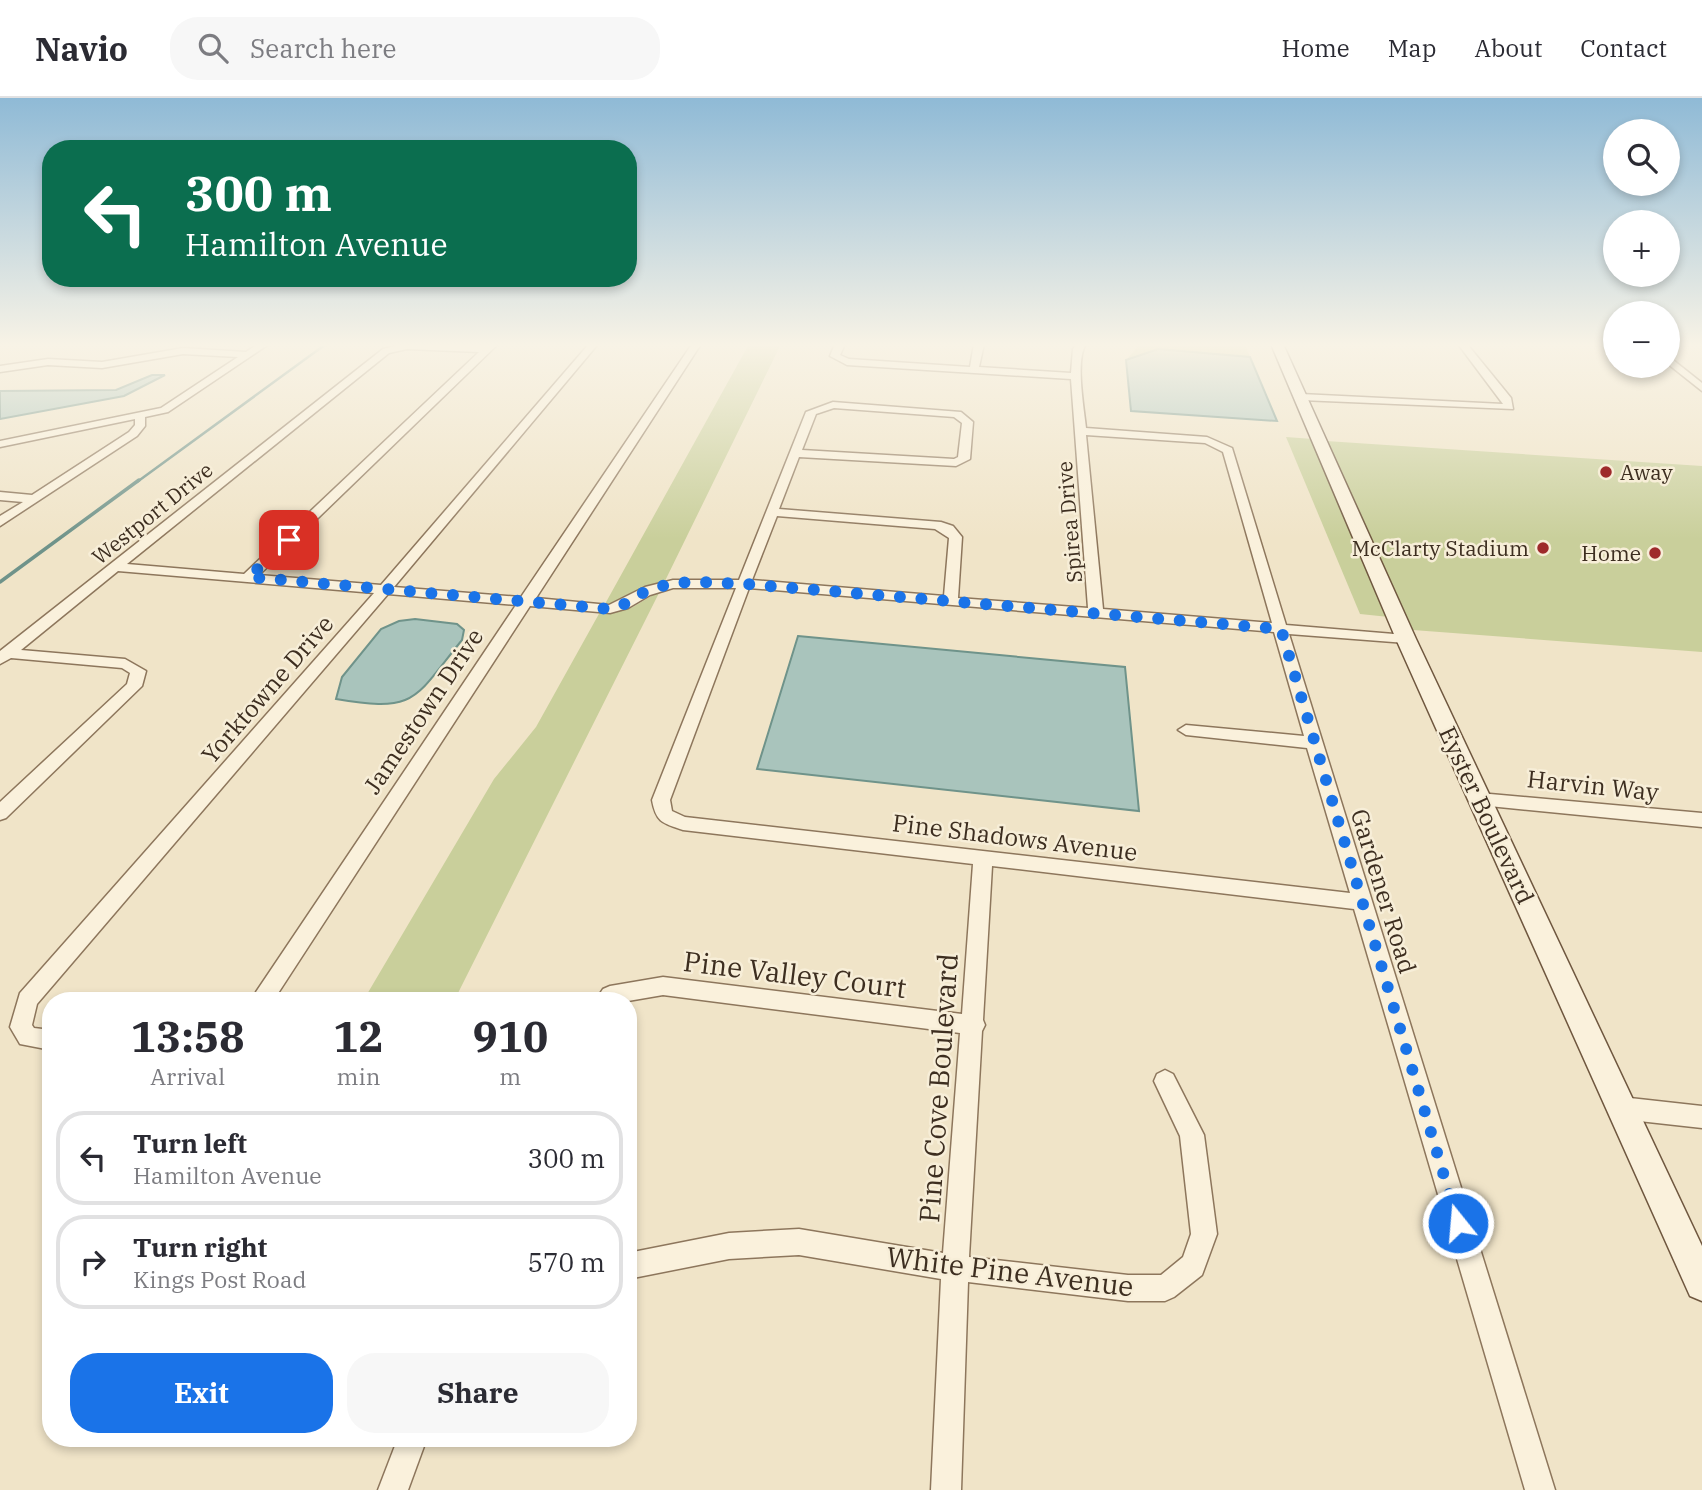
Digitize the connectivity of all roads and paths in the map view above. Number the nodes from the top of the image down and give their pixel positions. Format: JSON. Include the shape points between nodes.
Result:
{"nodes":[{"id":1,"x":161,"y":409,"type":"edge"},
{"id":2,"x":314,"y":409,"type":"edge"},
{"id":3,"x":425,"y":409,"type":"edge"},
{"id":4,"x":539,"y":409,"type":"edge"},
{"id":5,"x":655,"y":409,"type":"edge"},
{"id":6,"x":816,"y":409,"type":"edge"},
{"id":7,"x":888,"y":409,"type":"edge"},
{"id":8,"x":1078,"y":409,"type":"edge"},
{"id":9,"x":1306,"y":409,"type":"edge"},
{"id":10,"x":140,"y":416,"type":"junction"},
{"id":11,"x":1080,"y":431,"type":"junction"},
{"id":12,"x":0,"y":443,"type":"edge"},
{"id":13,"x":795,"y":453,"type":"junction"},
{"id":14,"x":0,"y":496,"type":"edge"},
{"id":15,"x":34,"y":499,"type":"junction"},
{"id":16,"x":773,"y":512,"type":"junction"},
{"id":17,"x":0,"y":522,"type":"edge"},
{"id":18,"x":116,"y":567,"type":"junction"},
{"id":19,"x":249,"y":577,"type":"junction"},
{"id":20,"x":745,"y":584,"type":"junction"},
{"id":21,"x":384,"y":590,"type":"junction"},
{"id":22,"x":527,"y":602,"type":"junction"},
{"id":23,"x":951,"y":602,"type":"junction"},
{"id":24,"x":1096,"y":614,"type":"junction"},
{"id":25,"x":1281,"y":629,"type":"junction"},
{"id":26,"x":1406,"y":639,"type":"junction"},
{"id":27,"x":4,"y":656,"type":"edge"},
{"id":28,"x":1186,"y":730,"type":"dead end"},
{"id":29,"x":1314,"y":743,"type":"junction"},
{"id":30,"x":1479,"y":799,"type":"junction"},
{"id":31,"x":0,"y":813,"type":"edge"},
{"id":32,"x":1702,"y":820,"type":"edge"},
{"id":33,"x":983,"y":859,"type":"junction"},
{"id":34,"x":1361,"y":902,"type":"junction"},
{"id":35,"x":267,"y":992,"type":"edge"},
{"id":36,"x":628,"y":992,"type":"edge"},
{"id":37,"x":974,"y":1025,"type":"junction"},
{"id":38,"x":42,"y":1039,"type":"edge"},
{"id":39,"x":1165,"y":1081,"type":"dead end"},
{"id":40,"x":1621,"y":1108,"type":"junction"},
{"id":41,"x":1702,"y":1117,"type":"edge"},
{"id":42,"x":637,"y":1264,"type":"edge"},
{"id":43,"x":955,"y":1268,"type":"junction"},
{"id":44,"x":1702,"y":1284,"type":"edge"},
{"id":45,"x":410,"y":1447,"type":"edge"},
{"id":46,"x":393,"y":1490,"type":"edge"},
{"id":47,"x":946,"y":1490,"type":"edge"},
{"id":48,"x":1540,"y":1490,"type":"edge"}],
"edges":[{"from":1,"to":10,"type":"street"},
{"from":2,"to":18,"type":"street","name":"Westport Drive"},
{"from":3,"to":19,"type":"street"},
{"from":4,"to":21,"type":"street","name":"Yorktowne Drive"},
{"from":5,"to":22,"type":"street","name":"Jamestown Drive"},
{"from":6,"to":13,"type":"street"},
{"from":7,"to":13,"type":"street","via":[[957,414],[968,422],[964,459],[956,463]]},
{"from":8,"to":11,"type":"street","name":"Spirea Drive"},
{"from":9,"to":26,"type":"street","name":"Eyster Boulevard"},
{"from":10,"to":12,"type":"street"},
{"from":10,"to":15,"type":"street","via":[[140,426],[133,434]]},
{"from":11,"to":24,"type":"street","name":"Spirea Drive"},
{"from":11,"to":25,"type":"street","name":"Gardener Road","via":[[1207,440],[1228,450]]},
{"from":13,"to":16,"type":"street"},
{"from":14,"to":15,"type":"street"},
{"from":15,"to":17,"type":"street"},
{"from":16,"to":20,"type":"street"},
{"from":16,"to":23,"type":"street","via":[[948,529],[956,537]]},
{"from":18,"to":19,"type":"street"},
{"from":18,"to":27,"type":"street","name":"Westport Drive"},
{"from":19,"to":21,"type":"street"},
{"from":20,"to":22,"type":"street","via":[[670,585],[610,609]]},
{"from":20,"to":23,"type":"street"},
{"from":20,"to":33,"type":"street","name":"Pine Shadows Avenue","via":[[661,800],[664,815],[683,823]]},
{"from":21,"to":22,"type":"street"},
{"from":21,"to":38,"type":"street","name":"Yorktowne Drive","via":[[27,1000],[21,1027],[28,1037]]},
{"from":22,"to":35,"type":"street","name":"Jamestown Drive"},
{"from":23,"to":24,"type":"street"},
{"from":24,"to":25,"type":"street"},
{"from":25,"to":26,"type":"street"},
{"from":25,"to":29,"type":"street","name":"Gardener Road"},
{"from":26,"to":30,"type":"street","name":"Eyster Boulevard"},
{"from":27,"to":31,"type":"street","via":[[125,664],[138,671],[134,686]]},
{"from":28,"to":29,"type":"street"},
{"from":29,"to":34,"type":"street","name":"Gardener Road"},
{"from":30,"to":32,"type":"street","name":"Harvin Way"},
{"from":30,"to":40,"type":"street","name":"Eyster Boulevard"},
{"from":33,"to":34,"type":"street","name":"Pine Shadows Avenue"},
{"from":33,"to":37,"type":"street","name":"Pine Cove Boulevard"},
{"from":34,"to":48,"type":"street","name":"Gardener Road"},
{"from":36,"to":37,"type":"street","name":"Pine Valley Court","via":[[663,986]]},
{"from":37,"to":43,"type":"street","name":"Pine Cove Boulevard"},
{"from":39,"to":43,"type":"street","name":"White Pine Avenue","via":[[1192,1135],[1204,1234],[1194,1266],[1165,1288],[1128,1288]]},
{"from":40,"to":41,"type":"street"},
{"from":40,"to":44,"type":"street","name":"Eyster Boulevard"},
{"from":42,"to":43,"type":"street","name":"White Pine Avenue","via":[[729,1246],[799,1242]]},
{"from":43,"to":47,"type":"street","name":"Pine Cove Boulevard"},
{"from":45,"to":46,"type":"street"}]}
